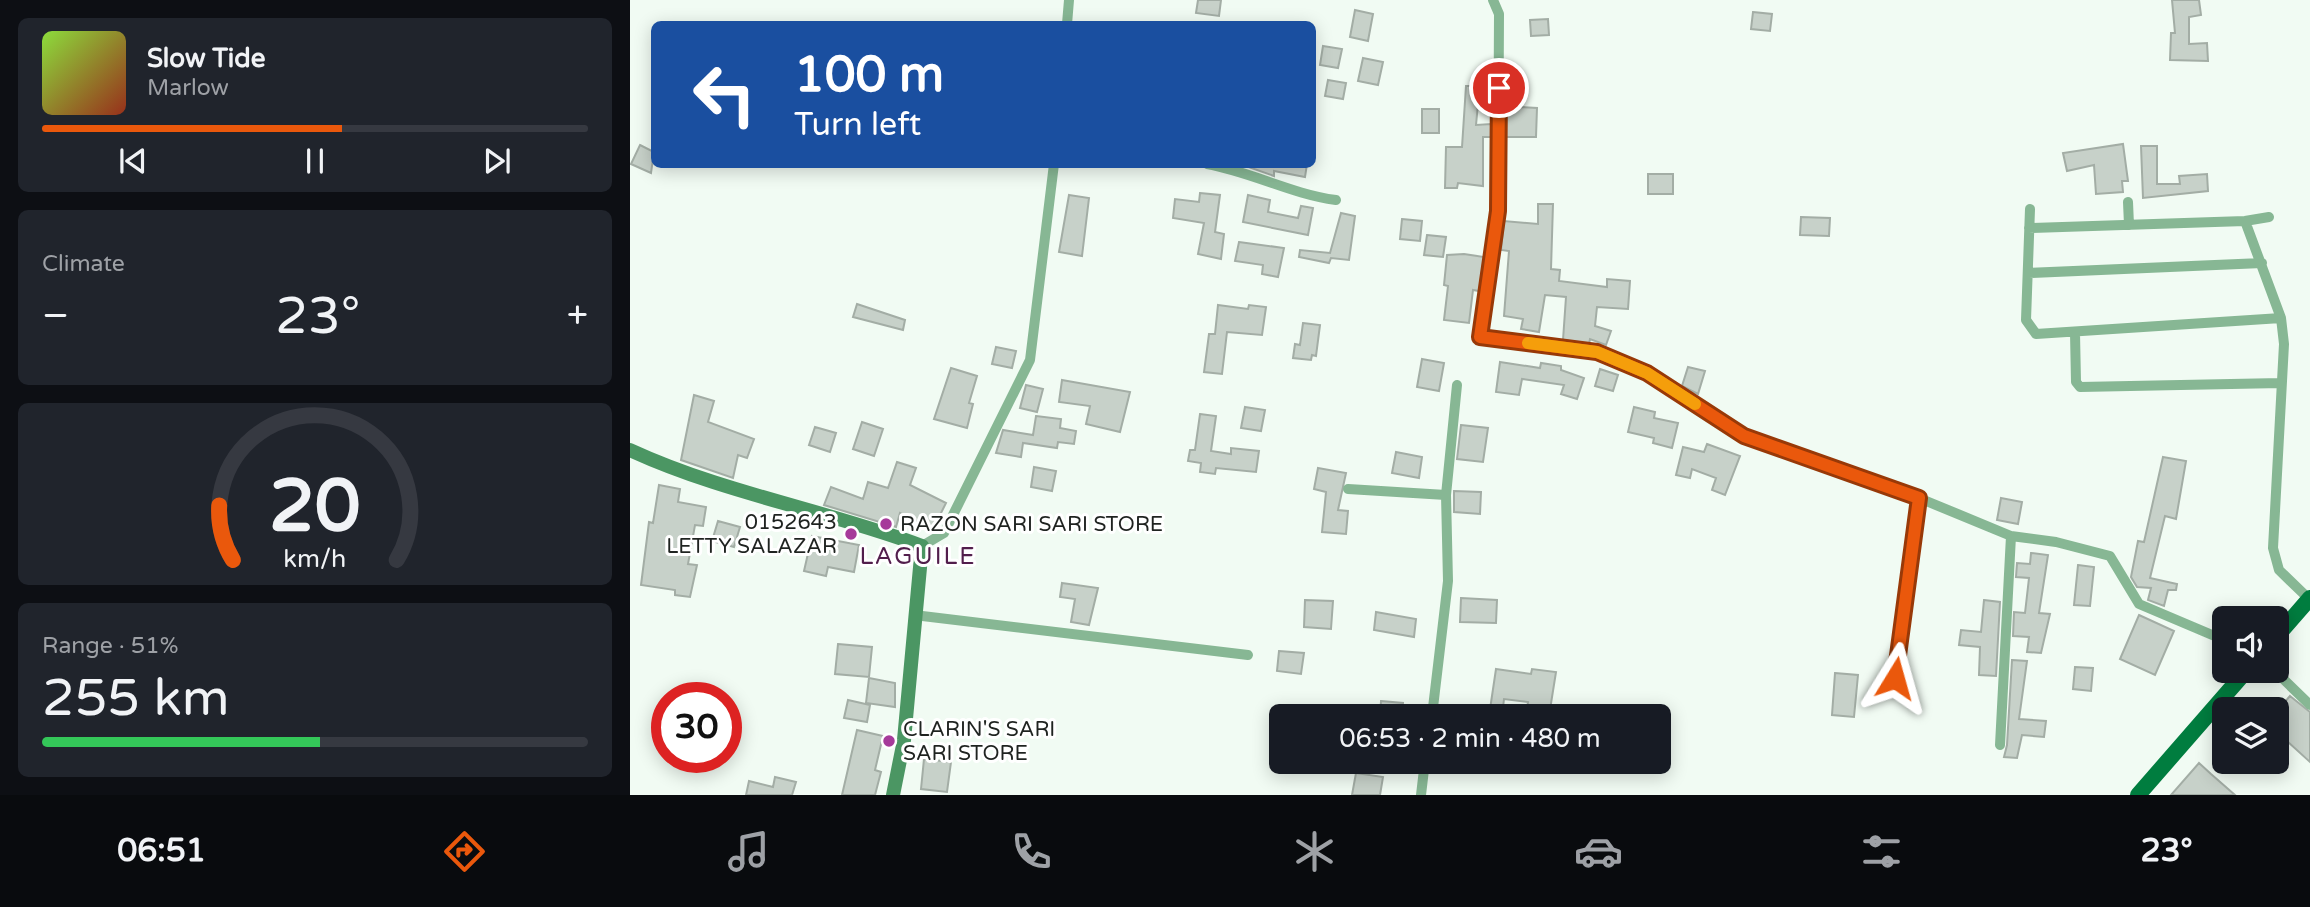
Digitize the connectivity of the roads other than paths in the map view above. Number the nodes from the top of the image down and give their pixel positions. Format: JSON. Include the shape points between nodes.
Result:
{"nodes":[{"id":1,"x":1069,"y":0,"type":"edge"},
{"id":2,"x":1493,"y":0,"type":"edge"},
{"id":3,"x":1067,"y":21,"type":"edge"},
{"id":4,"x":1054,"y":168,"type":"edge"},
{"id":5,"x":1226,"y":168,"type":"edge"},
{"id":6,"x":1336,"y":200,"type":"dead end"},
{"id":7,"x":2128,"y":202,"type":"dead end"},
{"id":8,"x":2029,"y":209,"type":"dead end"},
{"id":9,"x":2269,"y":218,"type":"dead end"},
{"id":10,"x":2245,"y":221,"type":"junction"},
{"id":11,"x":2129,"y":225,"type":"junction"},
{"id":12,"x":2029,"y":229,"type":"junction"},
{"id":13,"x":2262,"y":263,"type":"junction"},
{"id":14,"x":2029,"y":272,"type":"junction"},
{"id":15,"x":2281,"y":318,"type":"junction"},
{"id":16,"x":2075,"y":334,"type":"junction"},
{"id":17,"x":2281,"y":383,"type":"junction"},
{"id":18,"x":1457,"y":385,"type":"dead end"},
{"id":19,"x":630,"y":450,"type":"edge"},
{"id":20,"x":1348,"y":489,"type":"dead end"},
{"id":21,"x":1446,"y":495,"type":"junction"},
{"id":22,"x":1919,"y":498,"type":"junction"},
{"id":23,"x":2011,"y":536,"type":"junction"},
{"id":24,"x":922,"y":546,"type":"junction"},
{"id":25,"x":2309,"y":598,"type":"edge"},
{"id":26,"x":914,"y":615,"type":"junction"},
{"id":27,"x":2289,"y":622,"type":"edge"},
{"id":28,"x":2212,"y":635,"type":"edge"},
{"id":29,"x":1248,"y":654,"type":"dead end"},
{"id":30,"x":1895,"y":678,"type":"dead end"},
{"id":31,"x":2236,"y":683,"type":"edge"},
{"id":32,"x":2287,"y":683,"type":"edge"},
{"id":33,"x":1433,"y":704,"type":"edge"},
{"id":34,"x":2310,"y":705,"type":"edge"},
{"id":35,"x":2000,"y":745,"type":"dead end"},
{"id":36,"x":1423,"y":774,"type":"edge"},
{"id":37,"x":893,"y":795,"type":"edge"},
{"id":38,"x":1420,"y":795,"type":"edge"},
{"id":39,"x":2138,"y":795,"type":"edge"}],
"edges":[{"from":1,"to":3,"type":"street"},
{"from":2,"to":22,"type":"street","via":[[1499,14],[1498,211],[1480,337],[1597,352],[1647,373],[1744,436]]},
{"from":4,"to":24,"type":"street","via":[[1030,360],[944,533]]},
{"from":5,"to":6,"type":"street","via":[[1294,192]]},
{"from":7,"to":11,"type":"street"},
{"from":8,"to":12,"type":"street"},
{"from":9,"to":10,"type":"street"},
{"from":10,"to":11,"type":"street"},
{"from":10,"to":13,"type":"street"},
{"from":11,"to":12,"type":"street"},
{"from":12,"to":14,"type":"street"},
{"from":13,"to":14,"type":"street"},
{"from":13,"to":15,"type":"street"},
{"from":14,"to":16,"type":"street","via":[[2026,320],[2032,332]]},
{"from":15,"to":16,"type":"street"},
{"from":15,"to":17,"type":"street"},
{"from":16,"to":17,"type":"street","via":[[2076,382],[2080,387]]},
{"from":17,"to":25,"type":"street","via":[[2273,548],[2279,570]]},
{"from":18,"to":21,"type":"street"},
{"from":19,"to":24,"type":"street","via":[[774,502]]},
{"from":20,"to":21,"type":"street"},
{"from":21,"to":33,"type":"street","via":[[1448,581]]},
{"from":22,"to":23,"type":"street"},
{"from":22,"to":30,"type":"street"},
{"from":23,"to":28,"type":"street","via":[[2110,556],[2139,604]]},
{"from":23,"to":35,"type":"street"},
{"from":24,"to":26,"type":"street"},
{"from":25,"to":27,"type":"main road"},
{"from":26,"to":29,"type":"street"},
{"from":26,"to":37,"type":"street","via":[[905,740]]},
{"from":31,"to":39,"type":"main road"},
{"from":32,"to":34,"type":"street"},
{"from":36,"to":38,"type":"street"}]}
